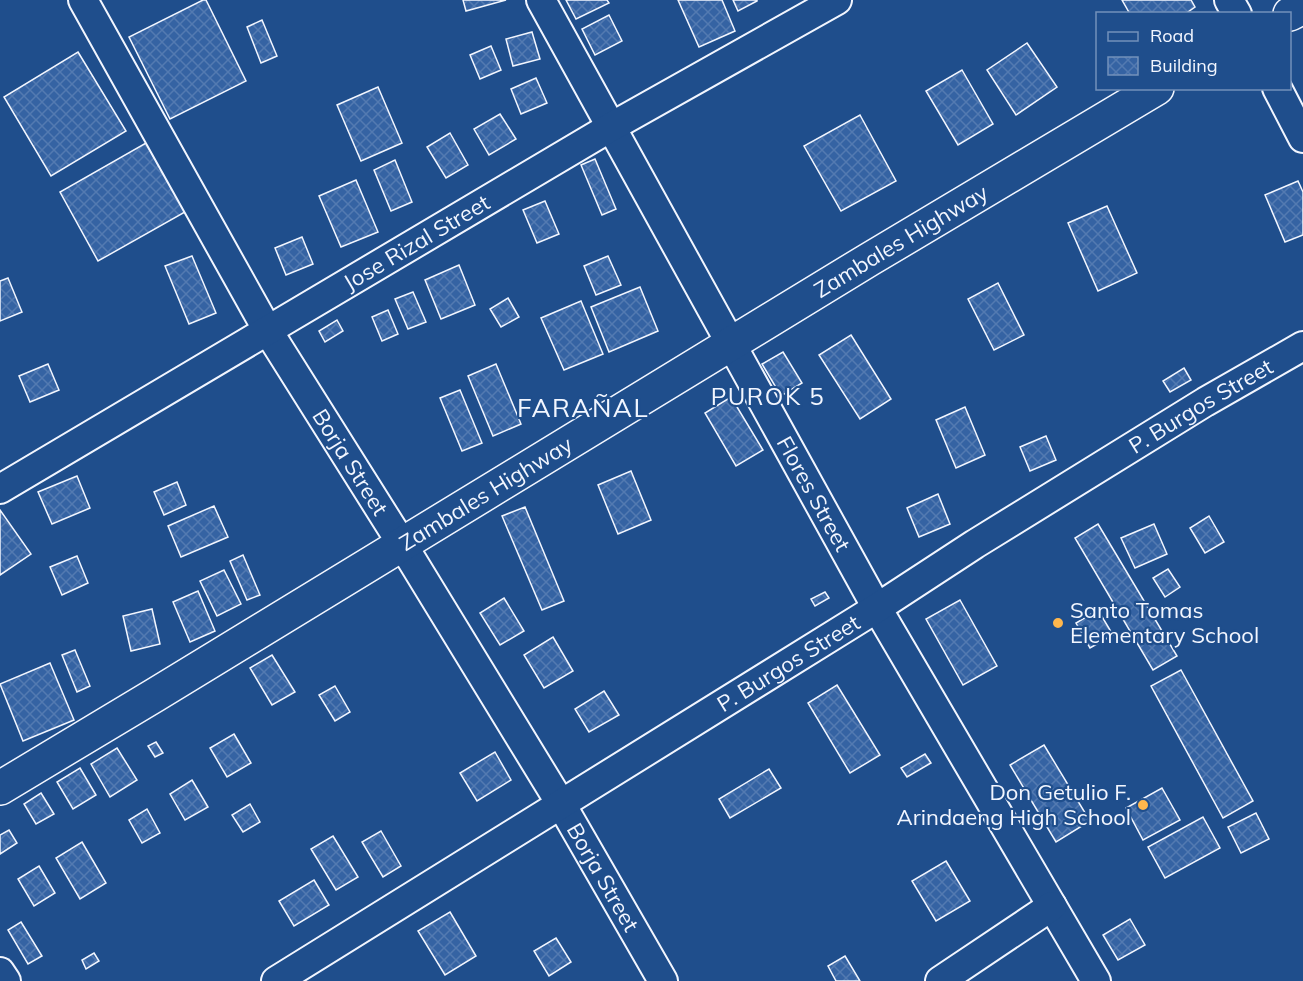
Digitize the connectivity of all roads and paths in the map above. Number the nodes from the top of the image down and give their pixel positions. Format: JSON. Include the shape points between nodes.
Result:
{"nodes":[{"id":1,"x":83,"y":0,"type":"edge"},
{"id":2,"x":541,"y":0,"type":"edge"},
{"id":3,"x":837,"y":0,"type":"edge"},
{"id":4,"x":1154,"y":90,"type":"edge"},
{"id":5,"x":1278,"y":90,"type":"edge"},
{"id":6,"x":610,"y":127,"type":"junction"},
{"id":7,"x":1303,"y":138,"type":"edge"},
{"id":8,"x":268,"y":331,"type":"junction"},
{"id":9,"x":730,"y":344,"type":"junction"},
{"id":10,"x":1303,"y":346,"type":"edge"},
{"id":11,"x":0,"y":489,"type":"edge"},
{"id":12,"x":402,"y":544,"type":"junction"},
{"id":13,"x":877,"y":608,"type":"junction"},
{"id":14,"x":0,"y":789,"type":"edge"},
{"id":15,"x":561,"y":804,"type":"junction"},
{"id":16,"x":1052,"y":906,"type":"junction"},
{"id":17,"x":0,"y":972,"type":"edge"},
{"id":18,"x":6,"y":981,"type":"edge"},
{"id":19,"x":276,"y":981,"type":"edge"},
{"id":20,"x":663,"y":981,"type":"edge"},
{"id":21,"x":940,"y":981,"type":"edge"},
{"id":22,"x":1096,"y":981,"type":"edge"}],
"edges":[{"from":1,"to":8,"type":"street","name":"Borja Street"},
{"from":2,"to":6,"type":"street","name":"Flores Street"},
{"from":3,"to":6,"type":"street","name":"Jose Rizal Street"},
{"from":4,"to":9,"type":"main road","name":"Zambales Highway"},
{"from":5,"to":7,"type":"street"},
{"from":6,"to":8,"type":"street","name":"Jose Rizal Street"},
{"from":6,"to":9,"type":"street","name":"Flores Street"},
{"from":8,"to":11,"type":"street","name":"Jose Rizal Street"},
{"from":8,"to":12,"type":"street","name":"Borja Street"},
{"from":9,"to":12,"type":"main road","name":"Zambales Highway"},
{"from":9,"to":13,"type":"street","name":"Flores Street"},
{"from":10,"to":13,"type":"street","name":"P. Burgos Street","via":[[1205,402]]},
{"from":12,"to":14,"type":"main road","name":"Zambales Highway"},
{"from":12,"to":15,"type":"street","name":"Borja Street"},
{"from":13,"to":15,"type":"street","name":"P. Burgos Street"},
{"from":13,"to":16,"type":"street","name":"Flores Street"},
{"from":15,"to":19,"type":"street","name":"P. Burgos Street"},
{"from":15,"to":20,"type":"street","name":"Borja Street"},
{"from":16,"to":21,"type":"street"},
{"from":16,"to":22,"type":"street","name":"Flores Street"},
{"from":17,"to":18,"type":"street"}]}
